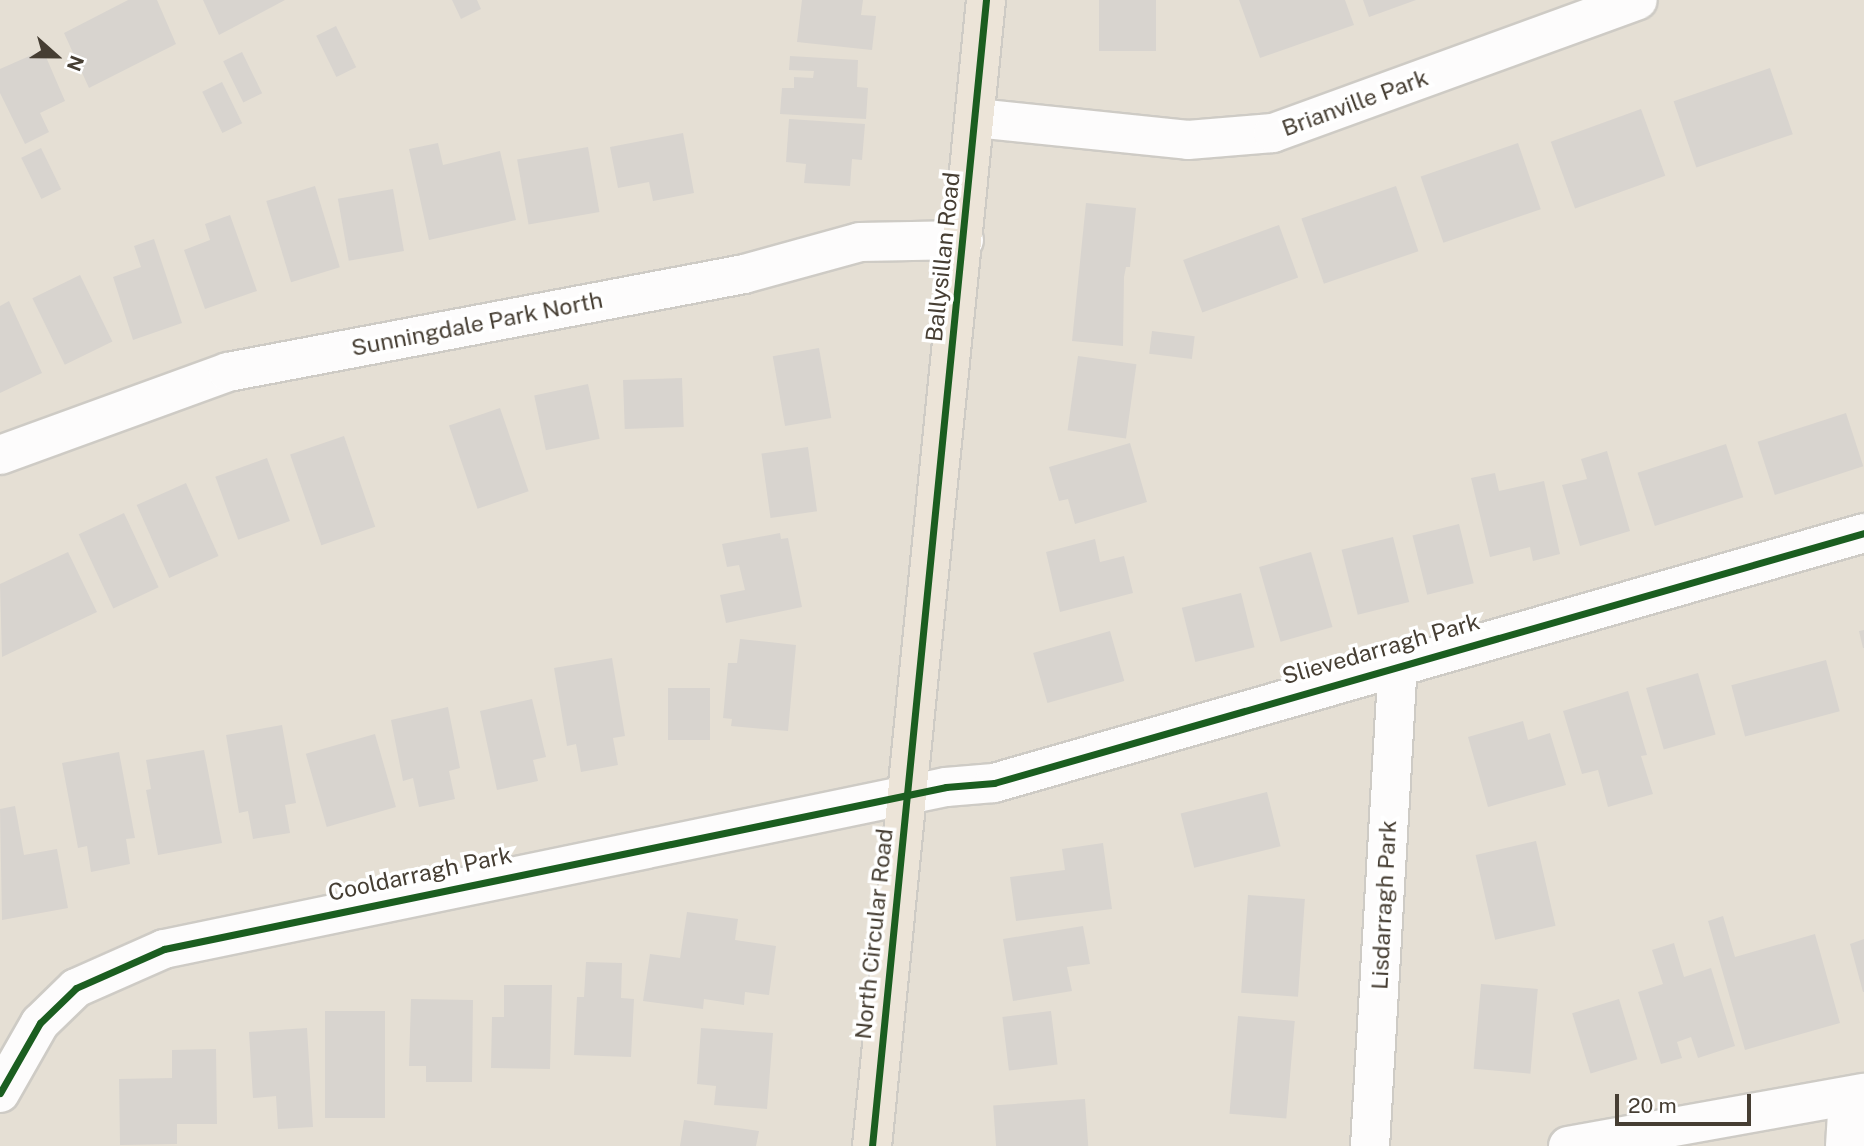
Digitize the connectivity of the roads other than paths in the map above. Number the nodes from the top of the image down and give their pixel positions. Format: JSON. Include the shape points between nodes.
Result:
{"nodes":[{"id":1,"x":986,"y":0,"type":"edge"},
{"id":2,"x":1637,"y":0,"type":"edge"},
{"id":3,"x":976,"y":118,"type":"junction"},
{"id":4,"x":964,"y":240,"type":"junction"},
{"id":5,"x":0,"y":455,"type":"edge"},
{"id":6,"x":938,"y":518,"type":"joint"},
{"id":7,"x":1864,"y":533,"type":"edge"},
{"id":8,"x":1398,"y":664,"type":"junction"},
{"id":9,"x":908,"y":795,"type":"junction"},
{"id":10,"x":0,"y":1093,"type":"edge"},
{"id":11,"x":1856,"y":1095,"type":"edge"},
{"id":12,"x":872,"y":1146,"type":"edge"},
{"id":13,"x":1370,"y":1146,"type":"edge"},
{"id":14,"x":1568,"y":1146,"type":"edge"},
{"id":15,"x":1845,"y":1146,"type":"edge"}],
"edges":[{"from":1,"to":3,"type":"highway","name":"Ballysillan Road"},
{"from":2,"to":3,"type":"street","name":"Brianville Park","via":[[1273,134],[1188,140]]},
{"from":3,"to":4,"type":"highway","name":"Ballysillan Road"},
{"from":4,"to":5,"type":"street","name":"Sunningdale Park North","via":[[860,242],[744,274],[228,372]]},
{"from":4,"to":6,"type":"highway","name":"Ballysillan Road"},
{"from":6,"to":9,"type":"highway","name":"North Circular Road"},
{"from":7,"to":8,"type":"street","name":"Slievedarragh Park"},
{"from":8,"to":9,"type":"street","name":"Slievedarragh Park","via":[[994,783]]},
{"from":8,"to":13,"type":"street","name":"Lisdarragh Park"},
{"from":9,"to":10,"type":"street","name":"Cooldarragh Park","via":[[164,949],[76,988],[40,1023]]},
{"from":9,"to":12,"type":"highway","name":"North Circular Road"},
{"from":11,"to":14,"type":"street"},
{"from":11,"to":15,"type":"street"}]}
